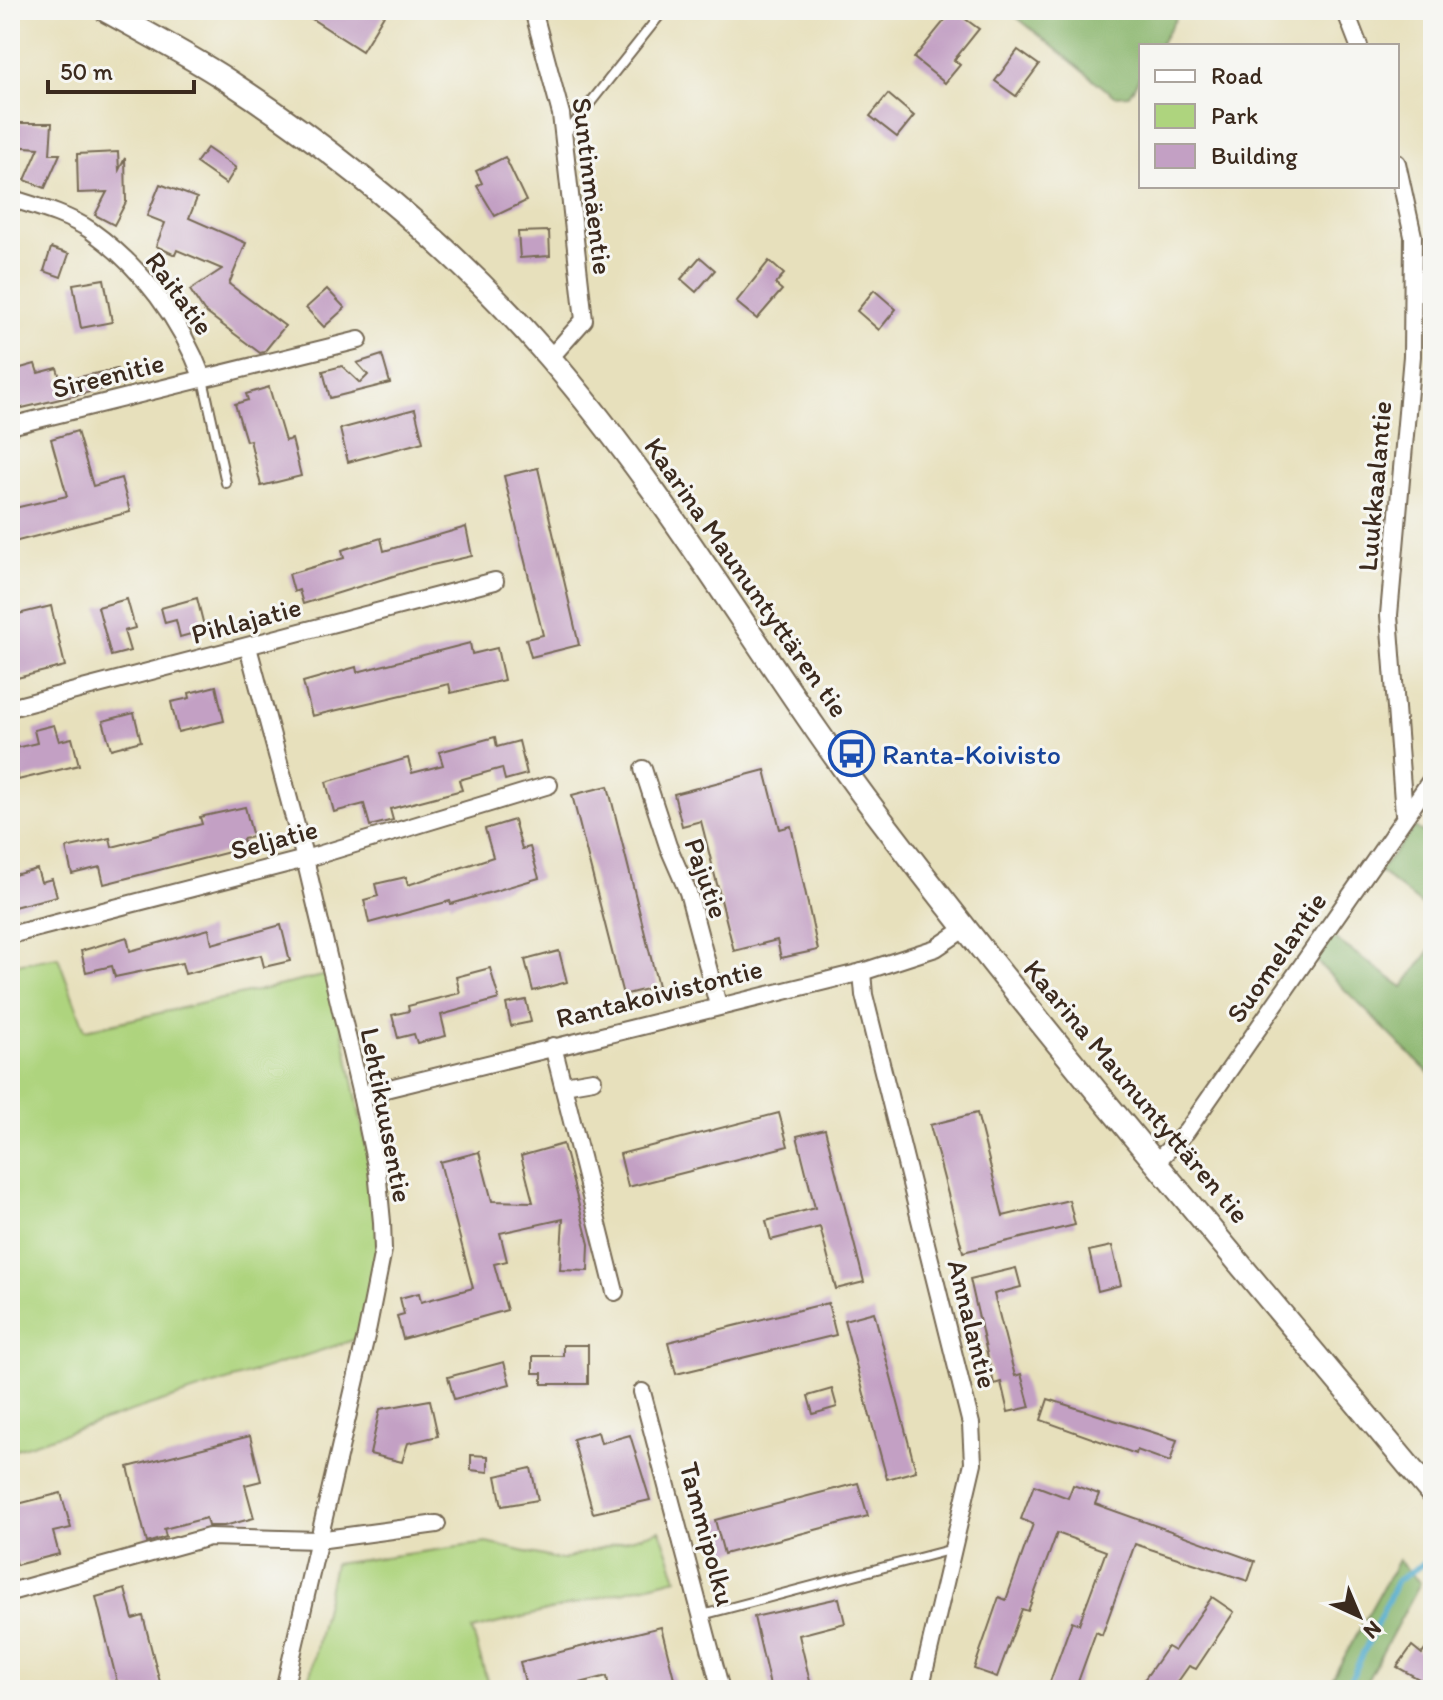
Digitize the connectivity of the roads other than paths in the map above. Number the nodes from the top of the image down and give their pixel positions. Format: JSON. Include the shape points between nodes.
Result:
{"nodes":[{"id":1,"x":105,"y":10,"type":"edge"},
{"id":2,"x":533,"y":10,"type":"edge"},
{"id":3,"x":664,"y":10,"type":"edge"},
{"id":4,"x":1345,"y":10,"type":"edge"},
{"id":5,"x":1358,"y":44,"type":"edge"},
{"id":6,"x":564,"y":137,"type":"junction"},
{"id":7,"x":1399,"y":172,"type":"edge"},
{"id":8,"x":10,"y":198,"type":"edge"},
{"id":9,"x":359,"y":340,"type":"dead end"},
{"id":10,"x":550,"y":358,"type":"junction"},
{"id":11,"x":203,"y":379,"type":"junction"},
{"id":12,"x":10,"y":426,"type":"edge"},
{"id":13,"x":226,"y":483,"type":"dead end"},
{"id":14,"x":495,"y":581,"type":"dead end"},
{"id":15,"x":248,"y":647,"type":"junction"},
{"id":16,"x":10,"y":708,"type":"edge"},
{"id":17,"x":643,"y":769,"type":"dead end"},
{"id":18,"x":1433,"y":777,"type":"edge"},
{"id":19,"x":549,"y":785,"type":"dead end"},
{"id":20,"x":1404,"y":814,"type":"junction"},
{"id":21,"x":305,"y":859,"type":"junction"},
{"id":22,"x":964,"y":929,"type":"junction"},
{"id":23,"x":10,"y":935,"type":"edge"},
{"id":24,"x":862,"y":972,"type":"junction"},
{"id":25,"x":718,"y":1005,"type":"junction"},
{"id":26,"x":553,"y":1046,"type":"junction"},
{"id":27,"x":593,"y":1080,"type":"dead end"},
{"id":28,"x":564,"y":1085,"type":"junction"},
{"id":29,"x":361,"y":1095,"type":"junction"},
{"id":30,"x":1156,"y":1162,"type":"junction"},
{"id":31,"x":615,"y":1292,"type":"dead end"},
{"id":32,"x":642,"y":1392,"type":"dead end"},
{"id":33,"x":1433,"y":1495,"type":"edge"},
{"id":34,"x":437,"y":1524,"type":"dead end"},
{"id":35,"x":318,"y":1540,"type":"junction"},
{"id":36,"x":953,"y":1548,"type":"junction"},
{"id":37,"x":10,"y":1592,"type":"edge"},
{"id":38,"x":702,"y":1615,"type":"junction"},
{"id":39,"x":284,"y":1690,"type":"edge"},
{"id":40,"x":721,"y":1690,"type":"edge"},
{"id":41,"x":920,"y":1690,"type":"edge"}],
"edges":[{"from":1,"to":10,"type":"main road","name":"Kaarina Maununtyttären tie","via":[[233,84],[353,168],[438,243]]},
{"from":2,"to":6,"type":"street","name":"Suntinmäentie"},
{"from":3,"to":6,"type":"lane"},
{"from":4,"to":5,"type":"street"},
{"from":6,"to":10,"type":"street","name":"Suntinmäentie","via":[[584,320]]},
{"from":7,"to":20,"type":"street","name":"Luukkaalantie","via":[[1413,236],[1412,356],[1389,615]]},
{"from":8,"to":11,"type":"street","name":"Raitatie","via":[[88,229],[142,275],[188,338]]},
{"from":9,"to":11,"type":"street","name":"Sireenitie"},
{"from":10,"to":22,"type":"main road","name":"Kaarina Maununtyttären tie","via":[[631,461],[867,802]]},
{"from":11,"to":12,"type":"street","name":"Sireenitie"},
{"from":11,"to":13,"type":"lane","name":"Raitatie"},
{"from":14,"to":15,"type":"street","name":"Pihlajatie"},
{"from":15,"to":16,"type":"street","name":"Pihlajatie"},
{"from":15,"to":21,"type":"street","name":"Lehtikuusentie"},
{"from":17,"to":25,"type":"street","name":"Pajutie","via":[[688,892]]},
{"from":18,"to":20,"type":"street","name":"Suomelantie"},
{"from":19,"to":21,"type":"street","name":"Seljatie"},
{"from":20,"to":30,"type":"street","name":"Suomelantie","via":[[1186,1132]]},
{"from":21,"to":23,"type":"street","name":"Seljatie"},
{"from":21,"to":29,"type":"street","name":"Lehtikuusentie"},
{"from":22,"to":24,"type":"street","name":"Rantakoivistontie","via":[[936,948]]},
{"from":22,"to":30,"type":"main road","name":"Kaarina Maununtyttären tie"},
{"from":24,"to":25,"type":"street","name":"Rantakoivistontie"},
{"from":24,"to":36,"type":"street","name":"Annalantie","via":[[971,1424],[973,1463]]},
{"from":25,"to":26,"type":"street","name":"Rantakoivistontie"},
{"from":26,"to":28,"type":"street"},
{"from":26,"to":29,"type":"street","name":"Rantakoivistontie"},
{"from":27,"to":28,"type":"street"},
{"from":28,"to":31,"type":"street"},
{"from":29,"to":35,"type":"street","name":"Lehtikuusentie","via":[[377,1170],[383,1250]]},
{"from":30,"to":33,"type":"main road","name":"Kaarina Maununtyttären tie"},
{"from":32,"to":38,"type":"street","name":"Tammipolku"},
{"from":34,"to":35,"type":"street"},
{"from":35,"to":37,"type":"street","via":[[209,1537]]},
{"from":35,"to":39,"type":"street","name":"Lehtikuusentie"},
{"from":36,"to":38,"type":"lane"},
{"from":36,"to":41,"type":"street","name":"Annalantie"},
{"from":38,"to":40,"type":"street","name":"Tammipolku"}]}
